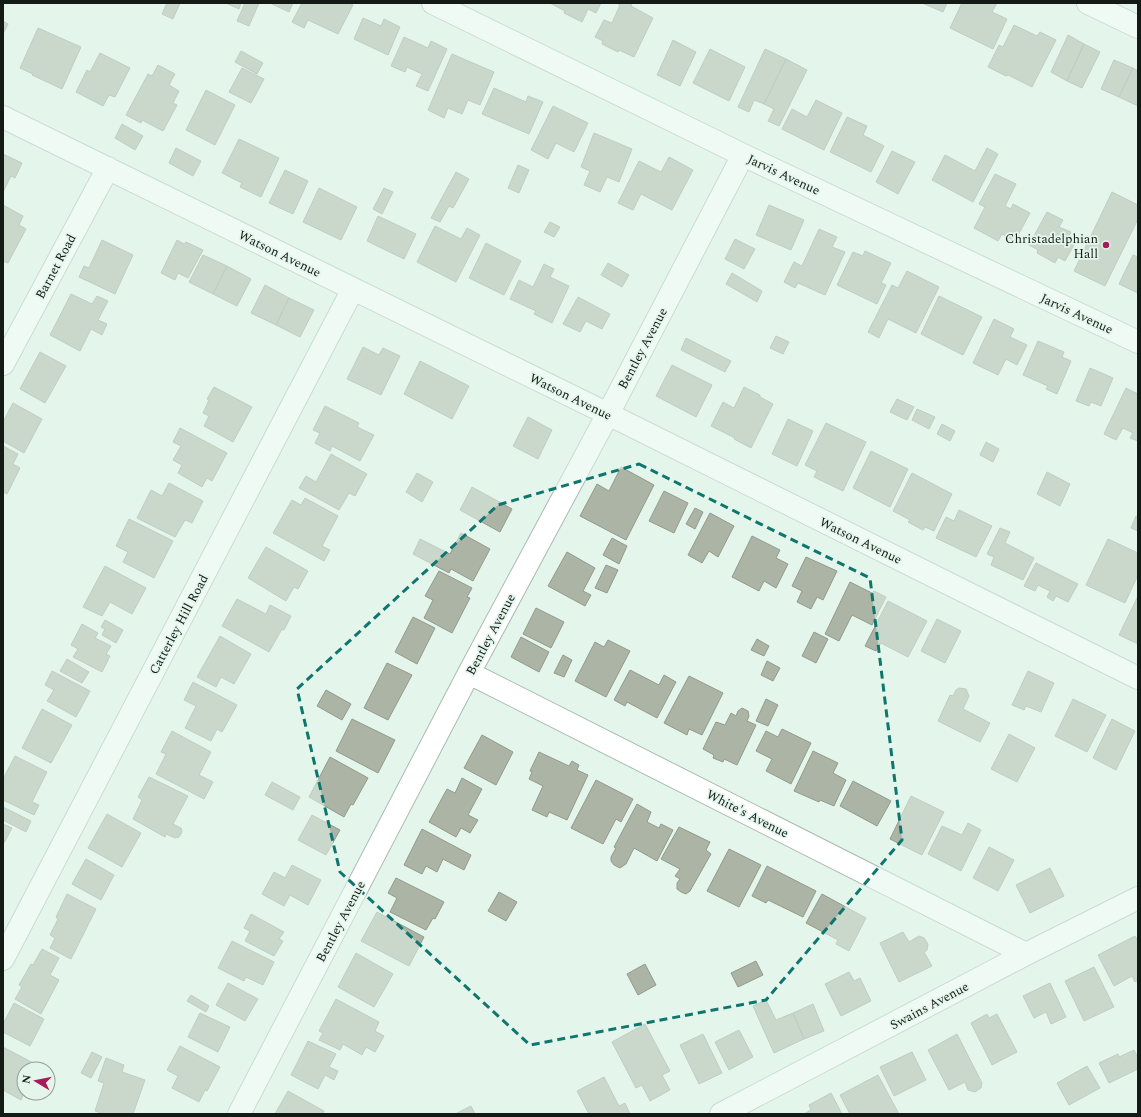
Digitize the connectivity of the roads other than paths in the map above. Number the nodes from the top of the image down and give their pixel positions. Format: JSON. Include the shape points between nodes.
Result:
{"nodes":[{"id":1,"x":433,"y":3,"type":"edge"},
{"id":2,"x":1088,"y":3,"type":"edge"},
{"id":3,"x":1138,"y":26,"type":"edge"},
{"id":4,"x":3,"y":117,"type":"edge"},
{"id":5,"x":743,"y":155,"type":"junction"},
{"id":6,"x":108,"y":168,"type":"junction"},
{"id":7,"x":353,"y":289,"type":"junction"},
{"id":8,"x":1138,"y":342,"type":"edge"},
{"id":9,"x":3,"y":364,"type":"edge"},
{"id":10,"x":608,"y":414,"type":"junction"},
{"id":11,"x":469,"y":673,"type":"junction"},
{"id":12,"x":1138,"y":678,"type":"edge"},
{"id":13,"x":1138,"y":898,"type":"edge"},
{"id":14,"x":1026,"y":954,"type":"junction"},
{"id":15,"x":3,"y":958,"type":"edge"},
{"id":16,"x":239,"y":1114,"type":"edge"},
{"id":17,"x":721,"y":1114,"type":"edge"}],
"edges":[{"from":1,"to":5,"type":"street","name":"Jarvis Avenue"},
{"from":2,"to":3,"type":"street"},
{"from":4,"to":6,"type":"street","name":"Watson Avenue"},
{"from":5,"to":8,"type":"street","name":"Jarvis Avenue"},
{"from":5,"to":10,"type":"street","name":"Bentley Avenue"},
{"from":6,"to":7,"type":"street","name":"Watson Avenue"},
{"from":6,"to":9,"type":"street","name":"Barnet Road"},
{"from":7,"to":10,"type":"street","name":"Watson Avenue"},
{"from":7,"to":15,"type":"street","name":"Catterley Hill Road"},
{"from":10,"to":11,"type":"street","name":"Bentley Avenue"},
{"from":10,"to":12,"type":"street","name":"Watson Avenue"},
{"from":11,"to":14,"type":"street","name":"White's Avenue"},
{"from":11,"to":16,"type":"street","name":"Bentley Avenue"},
{"from":13,"to":14,"type":"street","name":"Swains Avenue"},
{"from":14,"to":17,"type":"street","name":"Swains Avenue"}]}
